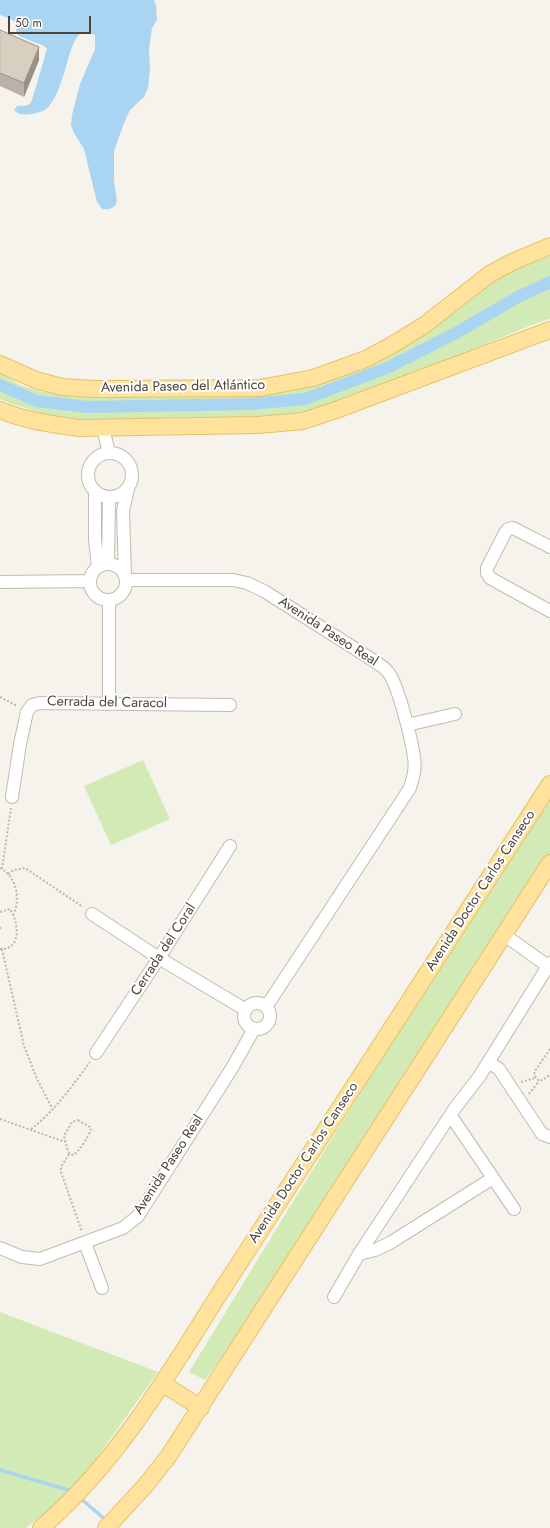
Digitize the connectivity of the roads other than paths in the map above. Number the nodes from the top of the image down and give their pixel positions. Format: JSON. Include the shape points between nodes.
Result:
{"nodes":[{"id":1,"x":550,"y":246,"type":"edge"},
{"id":2,"x":550,"y":330,"type":"edge"},
{"id":3,"x":0,"y":364,"type":"edge"},
{"id":4,"x":0,"y":410,"type":"edge"},
{"id":5,"x":103,"y":428,"type":"junction"},
{"id":6,"x":109,"y":453,"type":"junction"},
{"id":7,"x":128,"y":489,"type":"junction"},
{"id":8,"x":95,"y":492,"type":"junction"},
{"id":9,"x":109,"y":498,"type":"junction"},
{"id":10,"x":550,"y":547,"type":"edge"},
{"id":11,"x":103,"y":565,"type":"junction"},
{"id":12,"x":126,"y":577,"type":"junction"},
{"id":13,"x":90,"y":581,"type":"junction"},
{"id":14,"x":0,"y":582,"type":"edge"},
{"id":15,"x":109,"y":600,"type":"junction"},
{"id":16,"x":550,"y":611,"type":"edge"},
{"id":17,"x":109,"y":703,"type":"junction"},
{"id":18,"x":230,"y":705,"type":"dead end"},
{"id":19,"x":455,"y":714,"type":"dead end"},
{"id":20,"x":407,"y":725,"type":"junction"},
{"id":21,"x":550,"y":784,"type":"edge"},
{"id":22,"x":12,"y":797,"type":"road end"},
{"id":23,"x":230,"y":846,"type":"dead end"},
{"id":24,"x":550,"y":863,"type":"edge"},
{"id":25,"x":92,"y":914,"type":"road end"},
{"id":26,"x":503,"y":934,"type":"junction"},
{"id":27,"x":160,"y":958,"type":"junction"},
{"id":28,"x":549,"y":964,"type":"edge"},
{"id":29,"x":266,"y":1007,"type":"junction"},
{"id":30,"x":246,"y":1010,"type":"junction"},
{"id":31,"x":254,"y":1029,"type":"junction"},
{"id":32,"x":96,"y":1053,"type":"road end"},
{"id":33,"x":488,"y":1062,"type":"junction"},
{"id":34,"x":450,"y":1116,"type":"junction"},
{"id":35,"x":550,"y":1137,"type":"edge"},
{"id":36,"x":493,"y":1178,"type":"junction"},
{"id":37,"x":514,"y":1209,"type":"dead end"},
{"id":38,"x":86,"y":1243,"type":"junction"},
{"id":39,"x":0,"y":1248,"type":"edge"},
{"id":40,"x":359,"y":1254,"type":"junction"},
{"id":41,"x":102,"y":1288,"type":"dead end"},
{"id":42,"x":334,"y":1297,"type":"dead end"},
{"id":43,"x":163,"y":1384,"type":"junction"},
{"id":44,"x":200,"y":1408,"type":"junction"},
{"id":45,"x":110,"y":1524,"type":"edge"},
{"id":46,"x":41,"y":1528,"type":"edge"}],
"edges":[{"from":1,"to":3,"type":"main road","name":"Avenida Paseo del Atlántico","via":[[490,274],[423,326],[392,345],[366,359],[313,378],[260,388],[94,389],[62,387],[36,380]]},
{"from":2,"to":5,"type":"main road","via":[[302,421],[258,425]]},
{"from":4,"to":5,"type":"main road","via":[[20,418],[50,424]]},
{"from":5,"to":6,"type":"street"},
{"from":6,"to":7,"type":"street","via":[[123,457],[131,468]]},
{"from":6,"to":8,"type":"street","via":[[95,458],[90,464],[88,479]]},
{"from":7,"to":9,"type":"street","via":[[123,494]]},
{"from":7,"to":12,"type":"street","via":[[123,511]]},
{"from":8,"to":9,"type":"street"},
{"from":8,"to":11,"type":"street","via":[[94,540]]},
{"from":9,"to":11,"type":"street"},
{"from":10,"to":16,"type":"street","via":[[514,528],[508,529],[487,568],[490,578]]},
{"from":11,"to":12,"type":"street","via":[[118,567]]},
{"from":11,"to":13,"type":"street","via":[[94,571]]},
{"from":12,"to":15,"type":"street","via":[[124,592]]},
{"from":12,"to":20,"type":"street","name":"Avenida Paseo Real","via":[[233,580],[264,591],[388,672]]},
{"from":13,"to":14,"type":"street"},
{"from":13,"to":15,"type":"street","via":[[93,593],[103,600]]},
{"from":15,"to":17,"type":"street"},
{"from":17,"to":18,"type":"street","name":"Cerrada del Caracol"},
{"from":17,"to":22,"type":"street","name":"Cerrada del Caracol","via":[[32,705],[27,712],[20,744]]},
{"from":19,"to":20,"type":"street"},
{"from":20,"to":29,"type":"street","name":"Avenida Paseo Real","via":[[414,758],[414,774],[410,788]]},
{"from":21,"to":43,"type":"main road","name":"Avenida Doctor Carlos Canseco"},
{"from":23,"to":27,"type":"street","name":"Cerrada del Coral"},
{"from":24,"to":26,"type":"main road"},
{"from":25,"to":27,"type":"street"},
{"from":26,"to":28,"type":"street"},
{"from":26,"to":44,"type":"main road"},
{"from":27,"to":30,"type":"street"},
{"from":27,"to":32,"type":"street","name":"Cerrada del Coral"},
{"from":28,"to":33,"type":"street"},
{"from":29,"to":30,"type":"street","via":[[258,1003]]},
{"from":29,"to":31,"type":"street","via":[[269,1011],[269,1021],[263,1028]]},
{"from":30,"to":31,"type":"street","via":[[246,1024]]},
{"from":31,"to":38,"type":"street","name":"Avenida Paseo Real","via":[[138,1216],[123,1228]]},
{"from":33,"to":34,"type":"street"},
{"from":33,"to":35,"type":"street","via":[[499,1069],[542,1134]]},
{"from":34,"to":36,"type":"street"},
{"from":34,"to":40,"type":"street"},
{"from":36,"to":37,"type":"street"},
{"from":36,"to":40,"type":"street","via":[[390,1243]]},
{"from":38,"to":39,"type":"street","name":"Avenida Paseo Real","via":[[40,1259],[22,1257]]},
{"from":38,"to":41,"type":"street"},
{"from":40,"to":42,"type":"street"},
{"from":43,"to":44,"type":"main road"},
{"from":43,"to":46,"type":"main road","name":"Avenida Doctor Carlos Canseco","via":[[91,1480]]},
{"from":44,"to":45,"type":"main road","via":[[168,1457]]}]}
